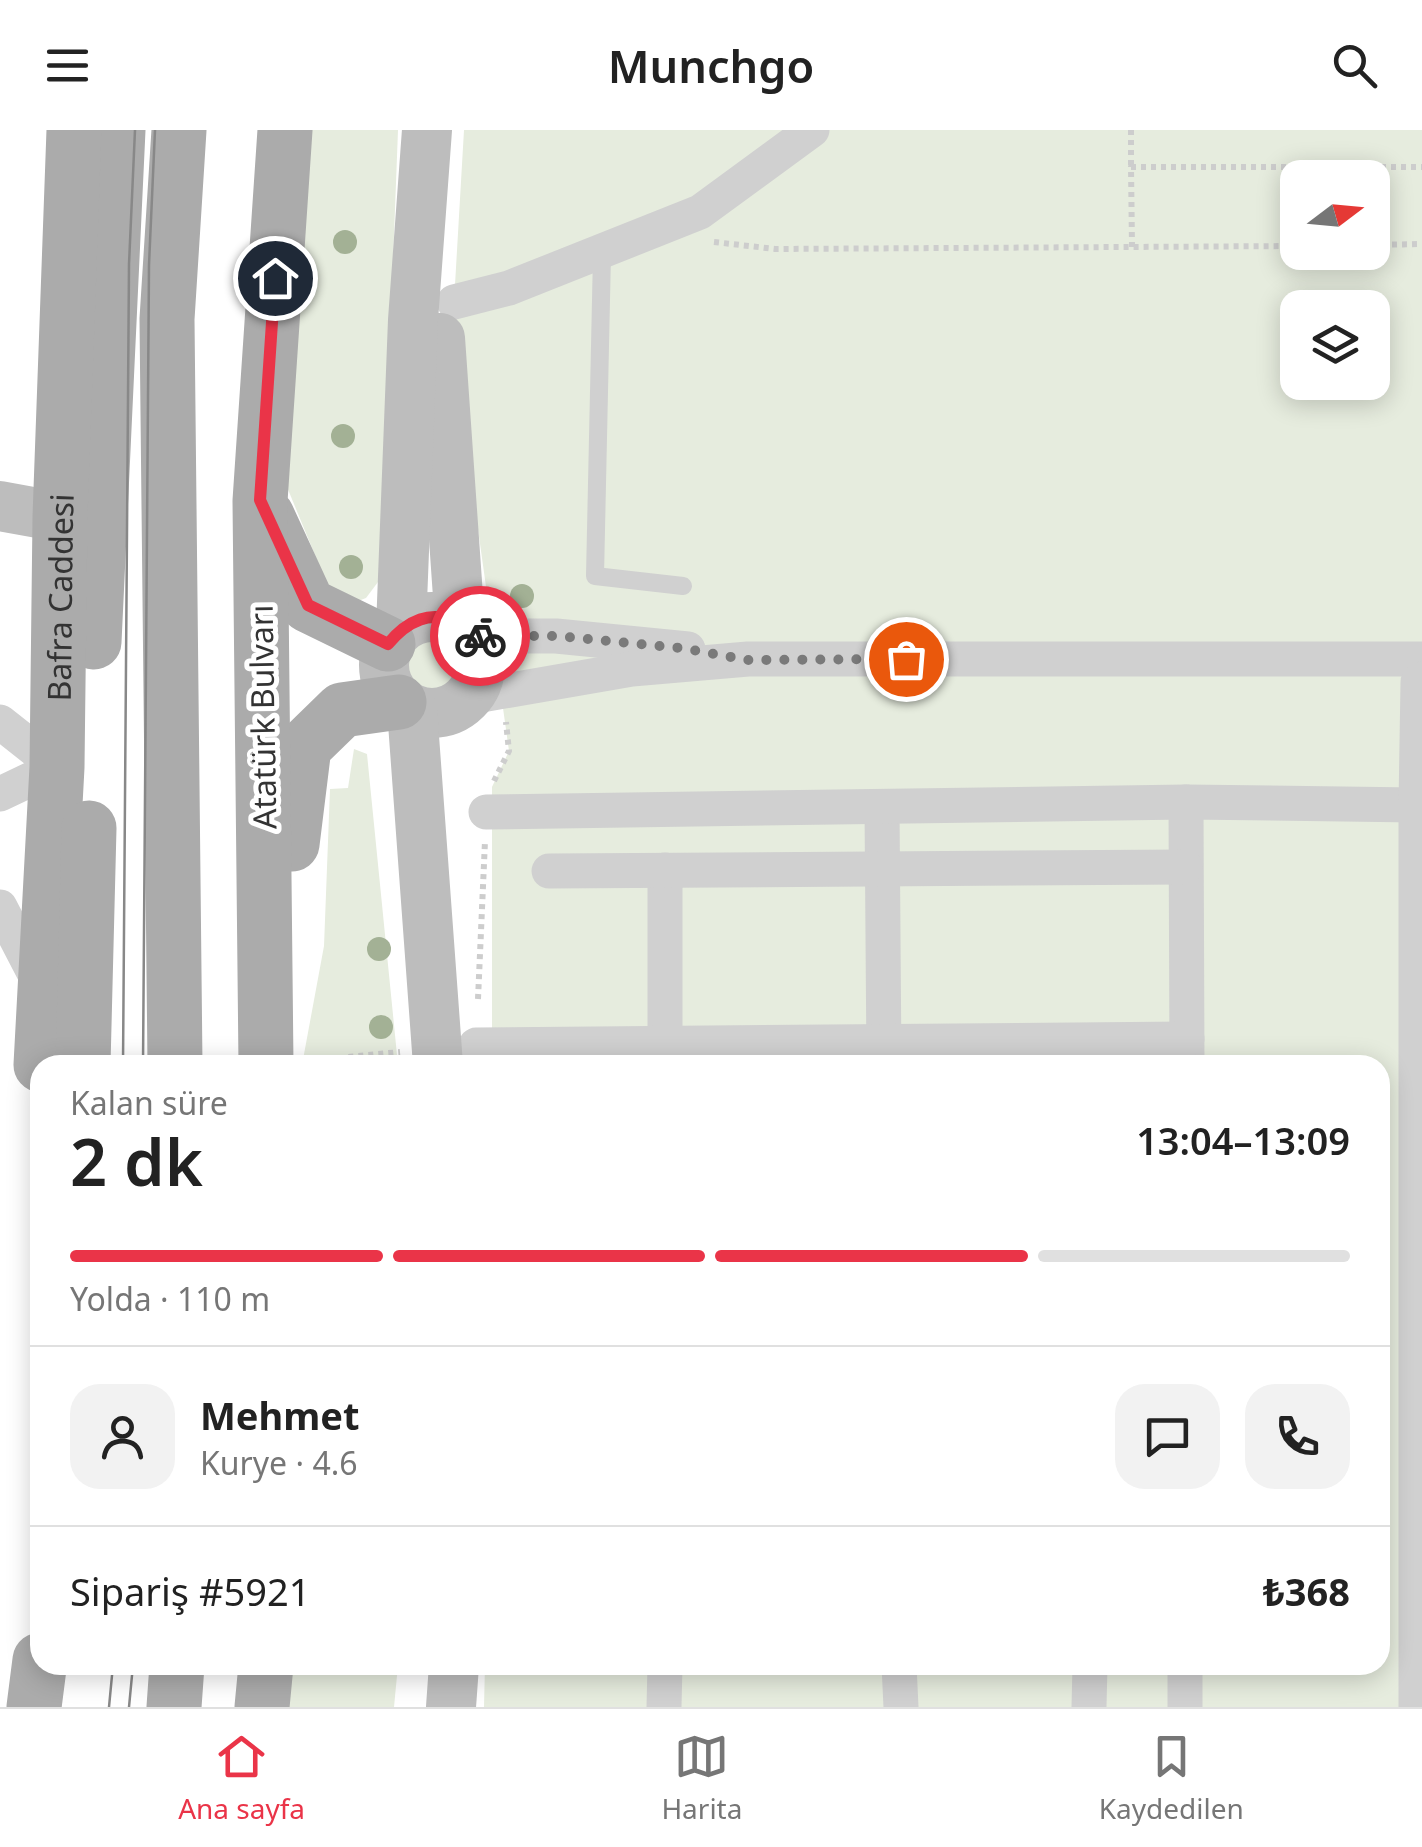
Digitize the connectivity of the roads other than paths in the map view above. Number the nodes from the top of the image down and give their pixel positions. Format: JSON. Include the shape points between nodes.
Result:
{"nodes":[{"id":1,"x":74,"y":130,"type":"edge"},
{"id":2,"x":118,"y":130,"type":"edge"},
{"id":3,"x":179,"y":130,"type":"edge"},
{"id":4,"x":285,"y":130,"type":"edge"},
{"id":5,"x":812,"y":130,"type":"edge"},
{"id":6,"x":427,"y":137,"type":"edge"},
{"id":7,"x":602,"y":254,"type":"junction"},
{"id":8,"x":454,"y":302,"type":"dead end"},
{"id":9,"x":260,"y":500,"type":"junction"},
{"id":10,"x":0,"y":506,"type":"edge"},
{"id":11,"x":60,"y":516,"type":"junction"},
{"id":12,"x":684,"y":586,"type":"dead end"},
{"id":13,"x":466,"y":631,"type":"junction"},
{"id":14,"x":395,"y":636,"type":"junction"},
{"id":15,"x":1422,"y":659,"type":"edge"},
{"id":16,"x":748,"y":660,"type":"junction"},
{"id":17,"x":1422,"y":680,"type":"edge"},
{"id":18,"x":470,"y":697,"type":"junction"},
{"id":19,"x":405,"y":706,"type":"junction"},
{"id":20,"x":0,"y":722,"type":"edge"},
{"id":21,"x":1419,"y":739,"type":"edge"},
{"id":22,"x":57,"y":768,"type":"junction"},
{"id":23,"x":0,"y":794,"type":"edge"},
{"id":24,"x":1186,"y":802,"type":"junction"},
{"id":25,"x":1416,"y":804,"type":"junction"},
{"id":26,"x":882,"y":807,"type":"junction"},
{"id":27,"x":486,"y":812,"type":"dead end"},
{"id":28,"x":884,"y":866,"type":"junction"},
{"id":29,"x":1186,"y":867,"type":"junction"},
{"id":30,"x":665,"y":870,"type":"junction"},
{"id":31,"x":549,"y":871,"type":"dead end"},
{"id":32,"x":0,"y":907,"type":"edge"},
{"id":33,"x":43,"y":990,"type":"junction"},
{"id":34,"x":884,"y":1052,"type":"edge"},
{"id":35,"x":1187,"y":1052,"type":"edge"},
{"id":36,"x":665,"y":1054,"type":"edge"},
{"id":37,"x":42,"y":1055,"type":"edge"},
{"id":38,"x":83,"y":1055,"type":"edge"},
{"id":39,"x":175,"y":1055,"type":"edge"},
{"id":40,"x":266,"y":1055,"type":"edge"},
{"id":41,"x":267,"y":1055,"type":"edge"},
{"id":42,"x":457,"y":1055,"type":"edge"},
{"id":43,"x":1397,"y":1273,"type":"edge"},
{"id":44,"x":38,"y":1675,"type":"edge"},
{"id":45,"x":63,"y":1675,"type":"edge"},
{"id":46,"x":176,"y":1675,"type":"edge"},
{"id":47,"x":265,"y":1675,"type":"edge"},
{"id":48,"x":453,"y":1675,"type":"edge"},
{"id":49,"x":665,"y":1675,"type":"edge"},
{"id":50,"x":899,"y":1675,"type":"edge"},
{"id":51,"x":1090,"y":1675,"type":"edge"},
{"id":52,"x":1184,"y":1675,"type":"edge"},
{"id":53,"x":0,"y":1704,"type":"edge"},
{"id":54,"x":16,"y":1707,"type":"edge"},
{"id":55,"x":34,"y":1707,"type":"edge"},
{"id":56,"x":58,"y":1707,"type":"edge"},
{"id":57,"x":174,"y":1707,"type":"edge"},
{"id":58,"x":262,"y":1707,"type":"edge"},
{"id":59,"x":450,"y":1707,"type":"edge"},
{"id":60,"x":664,"y":1707,"type":"edge"},
{"id":61,"x":900,"y":1707,"type":"edge"},
{"id":62,"x":1090,"y":1707,"type":"edge"},
{"id":63,"x":1185,"y":1707,"type":"edge"},
{"id":64,"x":1416,"y":1707,"type":"edge"}],
"edges":[{"from":1,"to":11,"type":"main road","name":"Bafra Caddesi"},
{"from":2,"to":38,"type":"main road","name":"Bafra Caddesi"},
{"from":3,"to":39,"type":"main road","via":[[167,318]]},
{"from":4,"to":9,"type":"main road","name":"Atatürk Bulvarı"},
{"from":5,"to":7,"type":"street","via":[[700,212]]},
{"from":6,"to":13,"type":"main road"},
{"from":6,"to":14,"type":"main road"},
{"from":7,"to":8,"type":"street"},
{"from":7,"to":12,"type":"lane","via":[[595,576]]},
{"from":9,"to":14,"type":"main road","via":[[308,605]]},
{"from":9,"to":40,"type":"main road","name":"Atatürk Bulvarı"},
{"from":10,"to":11,"type":"main road"},
{"from":11,"to":22,"type":"main road","name":"Bafra Caddesi"},
{"from":13,"to":14,"type":"main road","via":[[430,617]]},
{"from":13,"to":16,"type":"street","via":[[681,648]]},
{"from":13,"to":18,"type":"main road","via":[[481,668]]},
{"from":14,"to":19,"type":"main road","via":[[384,664],[388,684]]},
{"from":15,"to":16,"type":"street"},
{"from":16,"to":18,"type":"street","via":[[632,669]]},
{"from":17,"to":21,"type":"street"},
{"from":18,"to":19,"type":"main road","via":[[442,714]]},
{"from":19,"to":41,"type":"main road","via":[[342,710],[304,748]]},
{"from":19,"to":42,"type":"main road"},
{"from":20,"to":22,"type":"street"},
{"from":21,"to":25,"type":"street"},
{"from":22,"to":23,"type":"street"},
{"from":22,"to":33,"type":"main road","name":"Bafra Caddesi"},
{"from":24,"to":25,"type":"street"},
{"from":24,"to":26,"type":"street"},
{"from":24,"to":29,"type":"street"},
{"from":25,"to":43,"type":"street"},
{"from":26,"to":27,"type":"street"},
{"from":26,"to":28,"type":"street"},
{"from":28,"to":29,"type":"street"},
{"from":28,"to":30,"type":"street"},
{"from":28,"to":34,"type":"street"},
{"from":29,"to":35,"type":"street"},
{"from":30,"to":31,"type":"street"},
{"from":30,"to":36,"type":"street"},
{"from":32,"to":33,"type":"street"},
{"from":33,"to":37,"type":"main road","name":"Bafra Caddesi"},
{"from":34,"to":35,"type":"street"},
{"from":34,"to":36,"type":"street"},
{"from":36,"to":42,"type":"street"},
{"from":43,"to":64,"type":"street"},
{"from":44,"to":55,"type":"main road"},
{"from":45,"to":56,"type":"main road"},
{"from":46,"to":57,"type":"main road"},
{"from":47,"to":58,"type":"main road"},
{"from":48,"to":59,"type":"main road"},
{"from":49,"to":60,"type":"street"},
{"from":50,"to":61,"type":"street"},
{"from":51,"to":62,"type":"street"},
{"from":52,"to":63,"type":"street"},
{"from":53,"to":54,"type":"street"}]}
